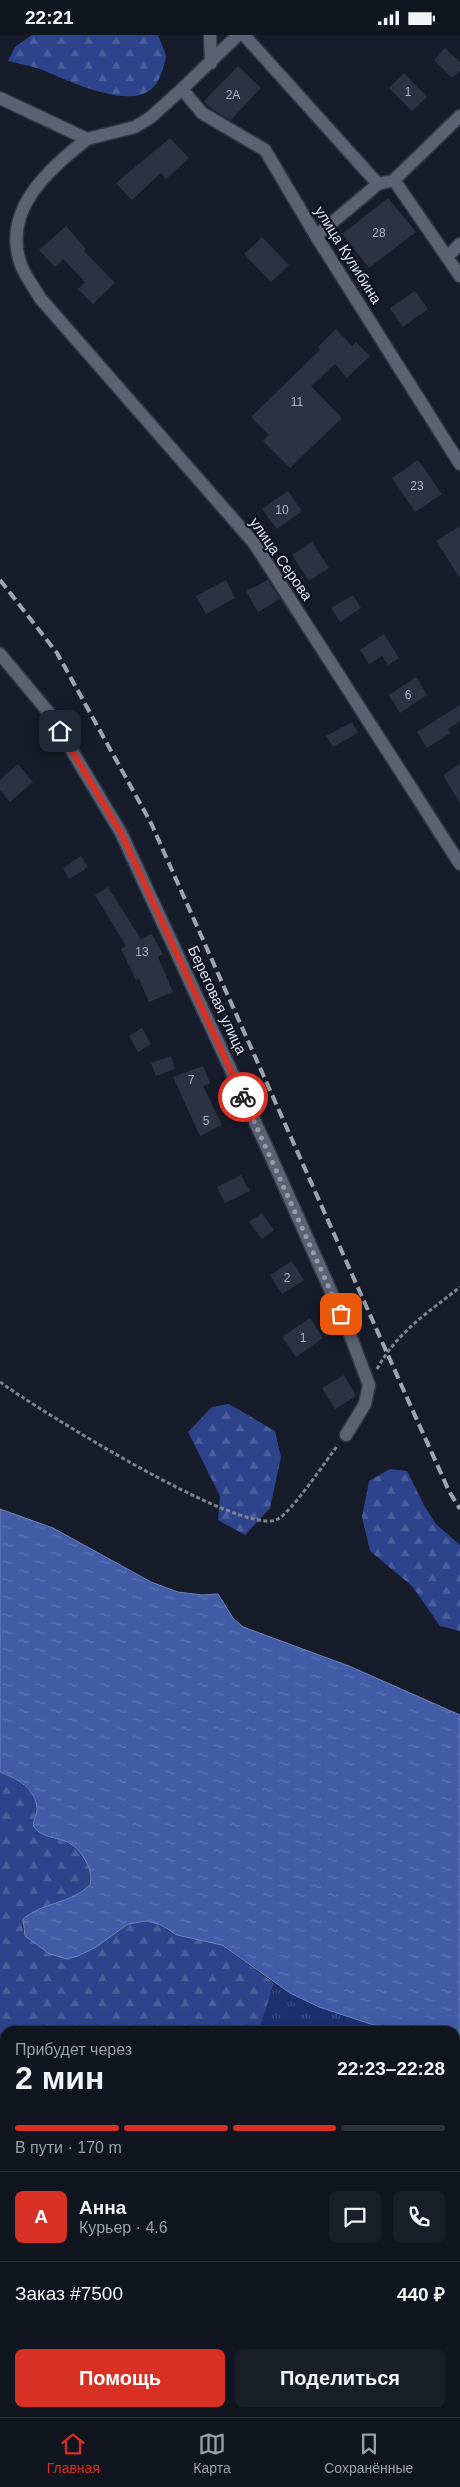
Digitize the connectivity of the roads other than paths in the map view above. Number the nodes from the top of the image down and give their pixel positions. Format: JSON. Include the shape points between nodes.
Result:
{"nodes":[{"id":1,"x":210,"y":35,"type":"edge"},
{"id":2,"x":238,"y":35,"type":"edge"},
{"id":3,"x":244,"y":35,"type":"edge"},
{"id":4,"x":211,"y":63,"type":"junction"},
{"id":5,"x":182,"y":89,"type":"junction"},
{"id":6,"x":0,"y":98,"type":"edge"},
{"id":7,"x":460,"y":116,"type":"edge"},
{"id":8,"x":87,"y":139,"type":"junction"},
{"id":9,"x":394,"y":180,"type":"junction"},
{"id":10,"x":378,"y":184,"type":"junction"},
{"id":11,"x":316,"y":235,"type":"junction"},
{"id":12,"x":460,"y":244,"type":"edge"},
{"id":13,"x":448,"y":256,"type":"junction"},
{"id":14,"x":460,"y":275,"type":"edge"},
{"id":15,"x":460,"y":464,"type":"edge"},
{"id":16,"x":0,"y":654,"type":"edge"},
{"id":17,"x":460,"y":864,"type":"edge"},
{"id":18,"x":346,"y":1435,"type":"road end"}],
"edges":[{"from":1,"to":4,"type":"street"},
{"from":2,"to":4,"type":"street"},
{"from":3,"to":10,"type":"street"},
{"from":4,"to":5,"type":"street"},
{"from":5,"to":8,"type":"street","via":[[135,127]]},
{"from":5,"to":11,"type":"street","name":"улица Кулибина","via":[[202,113],[266,150]]},
{"from":6,"to":8,"type":"street"},
{"from":7,"to":9,"type":"street"},
{"from":8,"to":17,"type":"street","name":"улица Серова","via":[[57,163],[32,190],[20,219],[15,243],[21,266],[40,298],[254,543]]},
{"from":9,"to":10,"type":"street"},
{"from":9,"to":13,"type":"street"},
{"from":10,"to":11,"type":"street"},
{"from":11,"to":15,"type":"street","name":"улица Кулибина"},
{"from":12,"to":13,"type":"street"},
{"from":13,"to":14,"type":"street"},
{"from":16,"to":18,"type":"street","name":"Береговая улица","via":[[50,714],[121,833],[349,1332],[369,1385],[364,1404]]}]}
